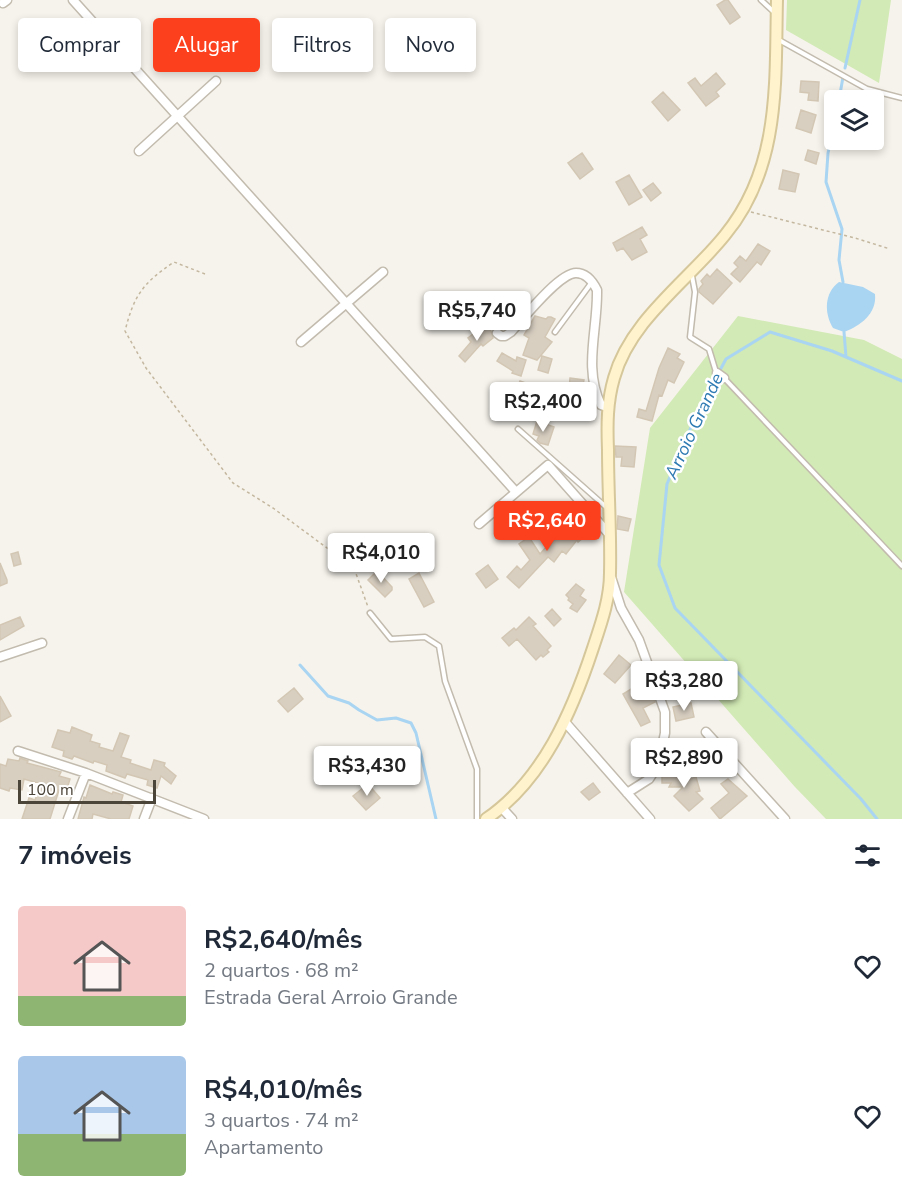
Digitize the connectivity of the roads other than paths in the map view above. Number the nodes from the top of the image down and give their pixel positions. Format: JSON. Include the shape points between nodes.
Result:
{"nodes":[{"id":1,"x":73,"y":0,"type":"edge"},
{"id":2,"x":761,"y":0,"type":"edge"},
{"id":3,"x":777,"y":0,"type":"edge"},
{"id":4,"x":776,"y":14,"type":"junction"},
{"id":5,"x":776,"y":38,"type":"junction"},
{"id":6,"x":216,"y":81,"type":"dead end"},
{"id":7,"x":902,"y":98,"type":"edge"},
{"id":8,"x":178,"y":117,"type":"junction"},
{"id":9,"x":139,"y":151,"type":"dead end"},
{"id":10,"x":383,"y":272,"type":"dead end"},
{"id":11,"x":691,"y":272,"type":"junction"},
{"id":12,"x":592,"y":281,"type":"junction"},
{"id":13,"x":346,"y":304,"type":"junction"},
{"id":14,"x":555,"y":332,"type":"dead end"},
{"id":15,"x":498,"y":333,"type":"dead end"},
{"id":16,"x":301,"y":342,"type":"dead end"},
{"id":17,"x":717,"y":373,"type":"joint"},
{"id":18,"x":724,"y":378,"type":"joint"},
{"id":19,"x":607,"y":407,"type":"junction"},
{"id":20,"x":518,"y":429,"type":"dead end"},
{"id":21,"x":516,"y":492,"type":"junction"},
{"id":22,"x":608,"y":510,"type":"junction"},
{"id":23,"x":479,"y":524,"type":"dead end"},
{"id":24,"x":609,"y":534,"type":"junction"},
{"id":25,"x":902,"y":566,"type":"edge"},
{"id":26,"x":610,"y":575,"type":"junction"},
{"id":27,"x":370,"y":613,"type":"road end"},
{"id":28,"x":42,"y":643,"type":"dead end"},
{"id":29,"x":0,"y":657,"type":"edge"},
{"id":30,"x":565,"y":722,"type":"junction"},
{"id":31,"x":706,"y":732,"type":"dead end"},
{"id":32,"x":18,"y":751,"type":"dead end"},
{"id":33,"x":86,"y":773,"type":"junction"},
{"id":34,"x":627,"y":793,"type":"junction"},
{"id":35,"x":152,"y":798,"type":"junction"},
{"id":36,"x":502,"y":808,"type":"junction"},
{"id":37,"x":68,"y":819,"type":"edge"},
{"id":38,"x":144,"y":819,"type":"edge"},
{"id":39,"x":204,"y":819,"type":"edge"},
{"id":40,"x":477,"y":819,"type":"edge"},
{"id":41,"x":486,"y":819,"type":"edge"},
{"id":42,"x":512,"y":819,"type":"edge"},
{"id":43,"x":650,"y":819,"type":"edge"},
{"id":44,"x":785,"y":819,"type":"edge"}],
"edges":[{"from":1,"to":8,"type":"street"},
{"from":2,"to":4,"type":"lane"},
{"from":3,"to":4,"type":"main road"},
{"from":4,"to":5,"type":"main road"},
{"from":5,"to":7,"type":"lane","via":[[867,88]]},
{"from":5,"to":11,"type":"main road","via":[[774,109],[769,144],[756,184],[726,234]]},
{"from":6,"to":8,"type":"street"},
{"from":8,"to":9,"type":"street"},
{"from":8,"to":13,"type":"street"},
{"from":10,"to":13,"type":"street"},
{"from":11,"to":17,"type":"lane","via":[[695,291],[690,337],[709,349]]},
{"from":11,"to":19,"type":"main road","via":[[650,315],[624,353]]},
{"from":12,"to":14,"type":"lane"},
{"from":12,"to":15,"type":"street","via":[[576,273],[569,275],[541,298],[511,332],[505,336]]},
{"from":12,"to":19,"type":"street","via":[[597,290],[594,385],[601,405]]},
{"from":13,"to":16,"type":"street"},
{"from":13,"to":21,"type":"street"},
{"from":17,"to":18,"type":"street"},
{"from":18,"to":25,"type":"lane"},
{"from":19,"to":22,"type":"main road"},
{"from":20,"to":22,"type":"lane"},
{"from":21,"to":23,"type":"street"},
{"from":21,"to":24,"type":"street","via":[[548,465]]},
{"from":22,"to":24,"type":"main road"},
{"from":24,"to":26,"type":"main road"},
{"from":26,"to":30,"type":"main road","via":[[604,616]]},
{"from":26,"to":34,"type":"street","via":[[665,712],[658,765],[649,779]]},
{"from":27,"to":40,"type":"lane","via":[[391,639],[425,637],[439,646],[445,681],[477,770]]},
{"from":28,"to":29,"type":"street"},
{"from":30,"to":34,"type":"street"},
{"from":30,"to":36,"type":"main road","via":[[525,783]]},
{"from":31,"to":44,"type":"street"},
{"from":32,"to":33,"type":"street"},
{"from":33,"to":35,"type":"street"},
{"from":33,"to":37,"type":"street"},
{"from":34,"to":43,"type":"street"},
{"from":35,"to":38,"type":"street"},
{"from":35,"to":39,"type":"street"},
{"from":36,"to":41,"type":"main road"},
{"from":36,"to":42,"type":"street"}]}
